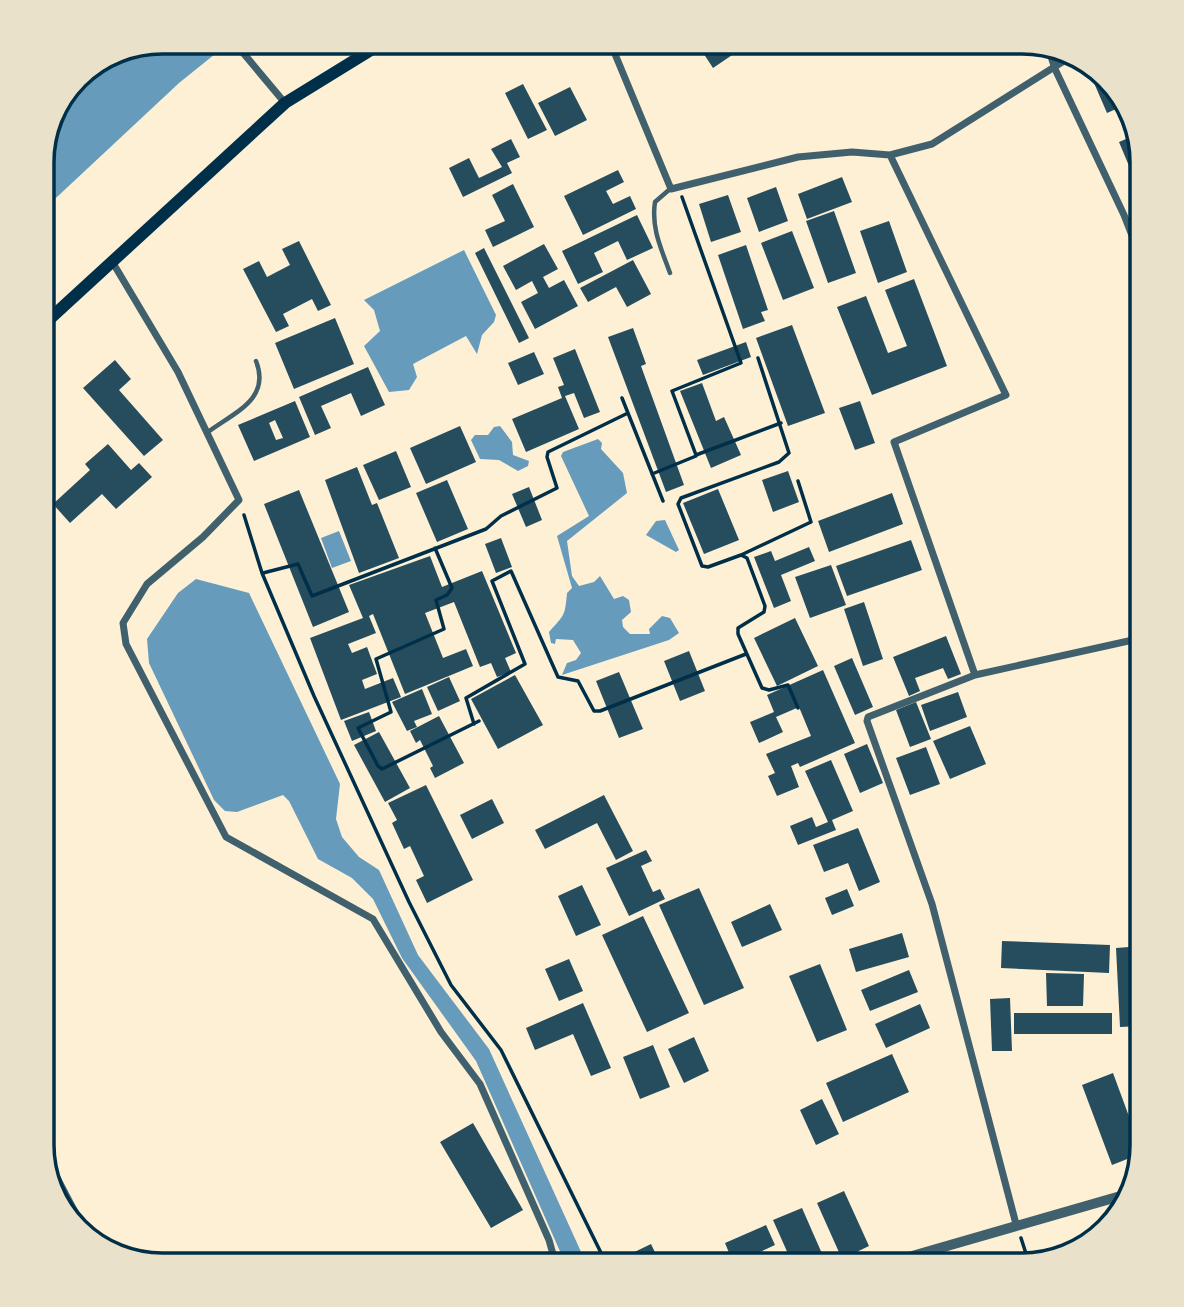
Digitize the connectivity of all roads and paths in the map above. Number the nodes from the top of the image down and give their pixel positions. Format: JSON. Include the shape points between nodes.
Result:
{"nodes":[{"id":1,"x":243,"y":54,"type":"edge"},
{"id":2,"x":365,"y":54,"type":"edge"},
{"id":3,"x":615,"y":54,"type":"edge"},
{"id":4,"x":1052,"y":59,"type":"edge"},
{"id":5,"x":1063,"y":63,"type":"edge"},
{"id":6,"x":1055,"y":69,"type":"junction"},
{"id":7,"x":285,"y":103,"type":"junction"},
{"id":8,"x":890,"y":155,"type":"junction"},
{"id":9,"x":675,"y":188,"type":"junction"},
{"id":10,"x":1130,"y":229,"type":"edge"},
{"id":11,"x":113,"y":263,"type":"junction"},
{"id":12,"x":670,"y":273,"type":"dead end"},
{"id":13,"x":54,"y":315,"type":"edge"},
{"id":14,"x":758,"y":358,"type":"dead end"},
{"id":15,"x":256,"y":361,"type":"dead end"},
{"id":16,"x":622,"y":398,"type":"dead end"},
{"id":17,"x":628,"y":413,"type":"junction"},
{"id":18,"x":781,"y":423,"type":"junction"},
{"id":19,"x":208,"y":432,"type":"junction"},
{"id":20,"x":698,"y":456,"type":"junction"},
{"id":21,"x":652,"y":474,"type":"junction"},
{"id":22,"x":798,"y":481,"type":"dead end"},
{"id":23,"x":239,"y":500,"type":"junction"},
{"id":24,"x":663,"y":501,"type":"dead end"},
{"id":25,"x":435,"y":548,"type":"junction"},
{"id":26,"x":741,"y":555,"type":"junction"},
{"id":27,"x":262,"y":573,"type":"junction"},
{"id":28,"x":1130,"y":641,"type":"edge"},
{"id":29,"x":747,"y":654,"type":"junction"},
{"id":30,"x":975,"y":675,"type":"junction"},
{"id":31,"x":798,"y":708,"type":"dead end"},
{"id":32,"x":479,"y":721,"type":"dead end"},
{"id":33,"x":474,"y":724,"type":"junction"},
{"id":34,"x":1117,"y":1197,"type":"edge"},
{"id":35,"x":1016,"y":1224,"type":"junction"},
{"id":36,"x":1020,"y":1237,"type":"dead end"},
{"id":37,"x":553,"y":1253,"type":"edge"},
{"id":38,"x":601,"y":1253,"type":"edge"},
{"id":39,"x":921,"y":1253,"type":"edge"},
{"id":40,"x":1025,"y":1253,"type":"edge"}],
"edges":[{"from":1,"to":7,"type":"street"},
{"from":2,"to":7,"type":"main road"},
{"from":3,"to":9,"type":"street"},
{"from":4,"to":6,"type":"street"},
{"from":5,"to":6,"type":"street"},
{"from":6,"to":8,"type":"street","via":[[932,144]]},
{"from":6,"to":10,"type":"street"},
{"from":7,"to":11,"type":"main road"},
{"from":8,"to":9,"type":"street","via":[[852,152],[798,157]]},
{"from":8,"to":30,"type":"street","via":[[1006,395],[894,442]]},
{"from":9,"to":12,"type":"lane","via":[[655,202],[653,215]]},
{"from":9,"to":20,"type":"path","via":[[741,363],[672,391]]},
{"from":11,"to":13,"type":"main road"},
{"from":11,"to":19,"type":"street"},
{"from":14,"to":18,"type":"path"},
{"from":15,"to":19,"type":"lane","via":[[262,374],[260,388]]},
{"from":16,"to":17,"type":"path"},
{"from":17,"to":21,"type":"path"},
{"from":17,"to":25,"type":"path","via":[[548,452],[558,484],[554,491],[501,516],[486,529]]},
{"from":18,"to":20,"type":"path"},
{"from":18,"to":26,"type":"path","via":[[790,450],[786,458],[679,501],[702,566]]},
{"from":19,"to":23,"type":"street"},
{"from":20,"to":21,"type":"path"},
{"from":21,"to":24,"type":"path"},
{"from":22,"to":26,"type":"path","via":[[811,522]]},
{"from":23,"to":27,"type":"path"},
{"from":23,"to":37,"type":"street","via":[[147,584],[123,623],[126,644],[226,837],[373,919],[441,1032],[480,1084]]},
{"from":25,"to":27,"type":"path","via":[[312,596],[298,564]]},
{"from":25,"to":33,"type":"path","via":[[452,588],[436,600],[444,629],[376,659],[391,712],[358,728],[382,769]]},
{"from":26,"to":29,"type":"path","via":[[747,558],[765,606],[764,612],[738,628]]},
{"from":27,"to":38,"type":"path","via":[[409,902],[451,985],[501,1050]]},
{"from":28,"to":30,"type":"street"},
{"from":29,"to":31,"type":"path","via":[[762,688],[788,685]]},
{"from":29,"to":33,"type":"path","via":[[594,710],[578,681],[558,677],[511,570],[492,581],[525,664],[466,698]]},
{"from":30,"to":35,"type":"street","via":[[867,721],[932,904]]},
{"from":32,"to":33,"type":"path"},
{"from":34,"to":35,"type":"street"},
{"from":35,"to":39,"type":"street"},
{"from":36,"to":40,"type":"path"}]}
